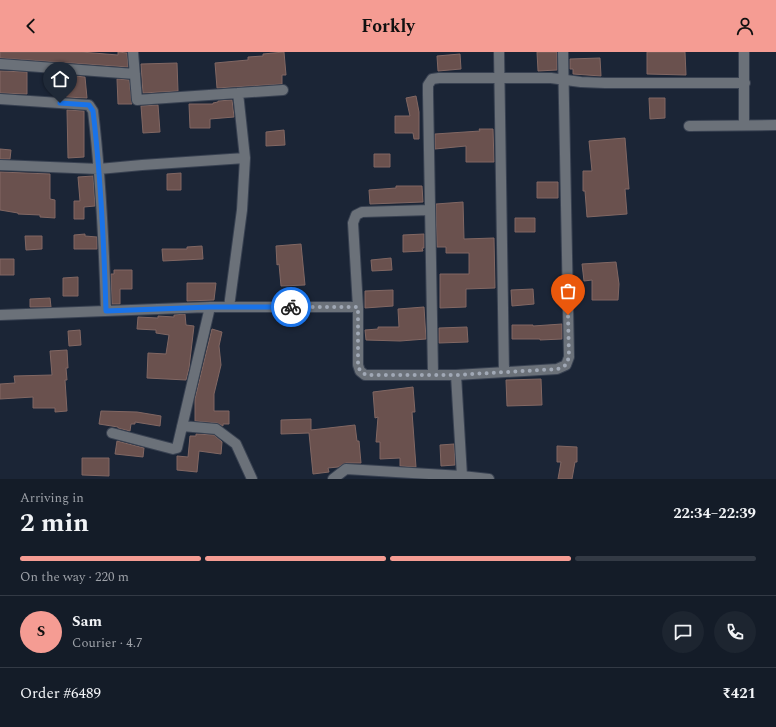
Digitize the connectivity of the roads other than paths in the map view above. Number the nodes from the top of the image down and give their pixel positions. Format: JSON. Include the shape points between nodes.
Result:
{"nodes":[{"id":1,"x":133,"y":52,"type":"edge"},
{"id":2,"x":499,"y":52,"type":"edge"},
{"id":3,"x":562,"y":52,"type":"edge"},
{"id":4,"x":744,"y":52,"type":"edge"},
{"id":5,"x":0,"y":64,"type":"edge"},
{"id":6,"x":135,"y":74,"type":"junction"},
{"id":7,"x":500,"y":78,"type":"junction"},
{"id":8,"x":563,"y":80,"type":"junction"},
{"id":9,"x":744,"y":83,"type":"junction"},
{"id":10,"x":283,"y":90,"type":"dead end"},
{"id":11,"x":238,"y":93,"type":"junction"},
{"id":12,"x":0,"y":99,"type":"edge"},
{"id":13,"x":744,"y":125,"type":"junction"},
{"id":14,"x":689,"y":126,"type":"dead end"},
{"id":15,"x":776,"y":126,"type":"edge"},
{"id":16,"x":245,"y":158,"type":"junction"},
{"id":17,"x":0,"y":166,"type":"edge"},
{"id":18,"x":100,"y":170,"type":"junction"},
{"id":19,"x":430,"y":210,"type":"junction"},
{"id":20,"x":210,"y":307,"type":"junction"},
{"id":21,"x":358,"y":307,"type":"junction"},
{"id":22,"x":229,"y":308,"type":"junction"},
{"id":23,"x":106,"y":311,"type":"junction"},
{"id":24,"x":0,"y":315,"type":"edge"},
{"id":25,"x":504,"y":372,"type":"junction"},
{"id":26,"x":433,"y":374,"type":"junction"},
{"id":27,"x":456,"y":375,"type":"junction"},
{"id":28,"x":182,"y":426,"type":"junction"},
{"id":29,"x":112,"y":433,"type":"dead end"},
{"id":30,"x":462,"y":476,"type":"junction"},
{"id":31,"x":252,"y":479,"type":"edge"},
{"id":32,"x":333,"y":479,"type":"edge"},
{"id":33,"x":489,"y":479,"type":"edge"}],
"edges":[{"from":1,"to":6,"type":"street"},
{"from":2,"to":7,"type":"street"},
{"from":3,"to":8,"type":"street"},
{"from":4,"to":9,"type":"street"},
{"from":5,"to":6,"type":"street"},
{"from":6,"to":11,"type":"street","via":[[137,100]]},
{"from":7,"to":8,"type":"street"},
{"from":7,"to":19,"type":"street","via":[[439,78],[432,79],[428,85]]},
{"from":7,"to":25,"type":"street"},
{"from":8,"to":9,"type":"street","via":[[605,83]]},
{"from":8,"to":25,"type":"street","via":[[569,357],[566,365],[558,369]]},
{"from":9,"to":13,"type":"street"},
{"from":10,"to":11,"type":"street"},
{"from":11,"to":16,"type":"street"},
{"from":12,"to":18,"type":"street","via":[[89,105],[93,111]]},
{"from":13,"to":14,"type":"street"},
{"from":13,"to":15,"type":"street"},
{"from":16,"to":18,"type":"street"},
{"from":16,"to":22,"type":"street","via":[[242,210]]},
{"from":17,"to":18,"type":"street"},
{"from":18,"to":23,"type":"street"},
{"from":19,"to":21,"type":"street","via":[[362,212],[356,216],[353,224]]},
{"from":19,"to":26,"type":"street"},
{"from":20,"to":22,"type":"street"},
{"from":20,"to":23,"type":"street"},
{"from":20,"to":28,"type":"street"},
{"from":21,"to":22,"type":"street"},
{"from":21,"to":26,"type":"street","via":[[360,371],[366,375]]},
{"from":23,"to":24,"type":"street"},
{"from":25,"to":27,"type":"street"},
{"from":26,"to":27,"type":"street"},
{"from":27,"to":30,"type":"street"},
{"from":28,"to":29,"type":"street","via":[[178,447],[175,449]]},
{"from":28,"to":31,"type":"street","via":[[216,429],[236,444]]},
{"from":30,"to":32,"type":"street","via":[[346,469]]},
{"from":30,"to":33,"type":"street"}]}
